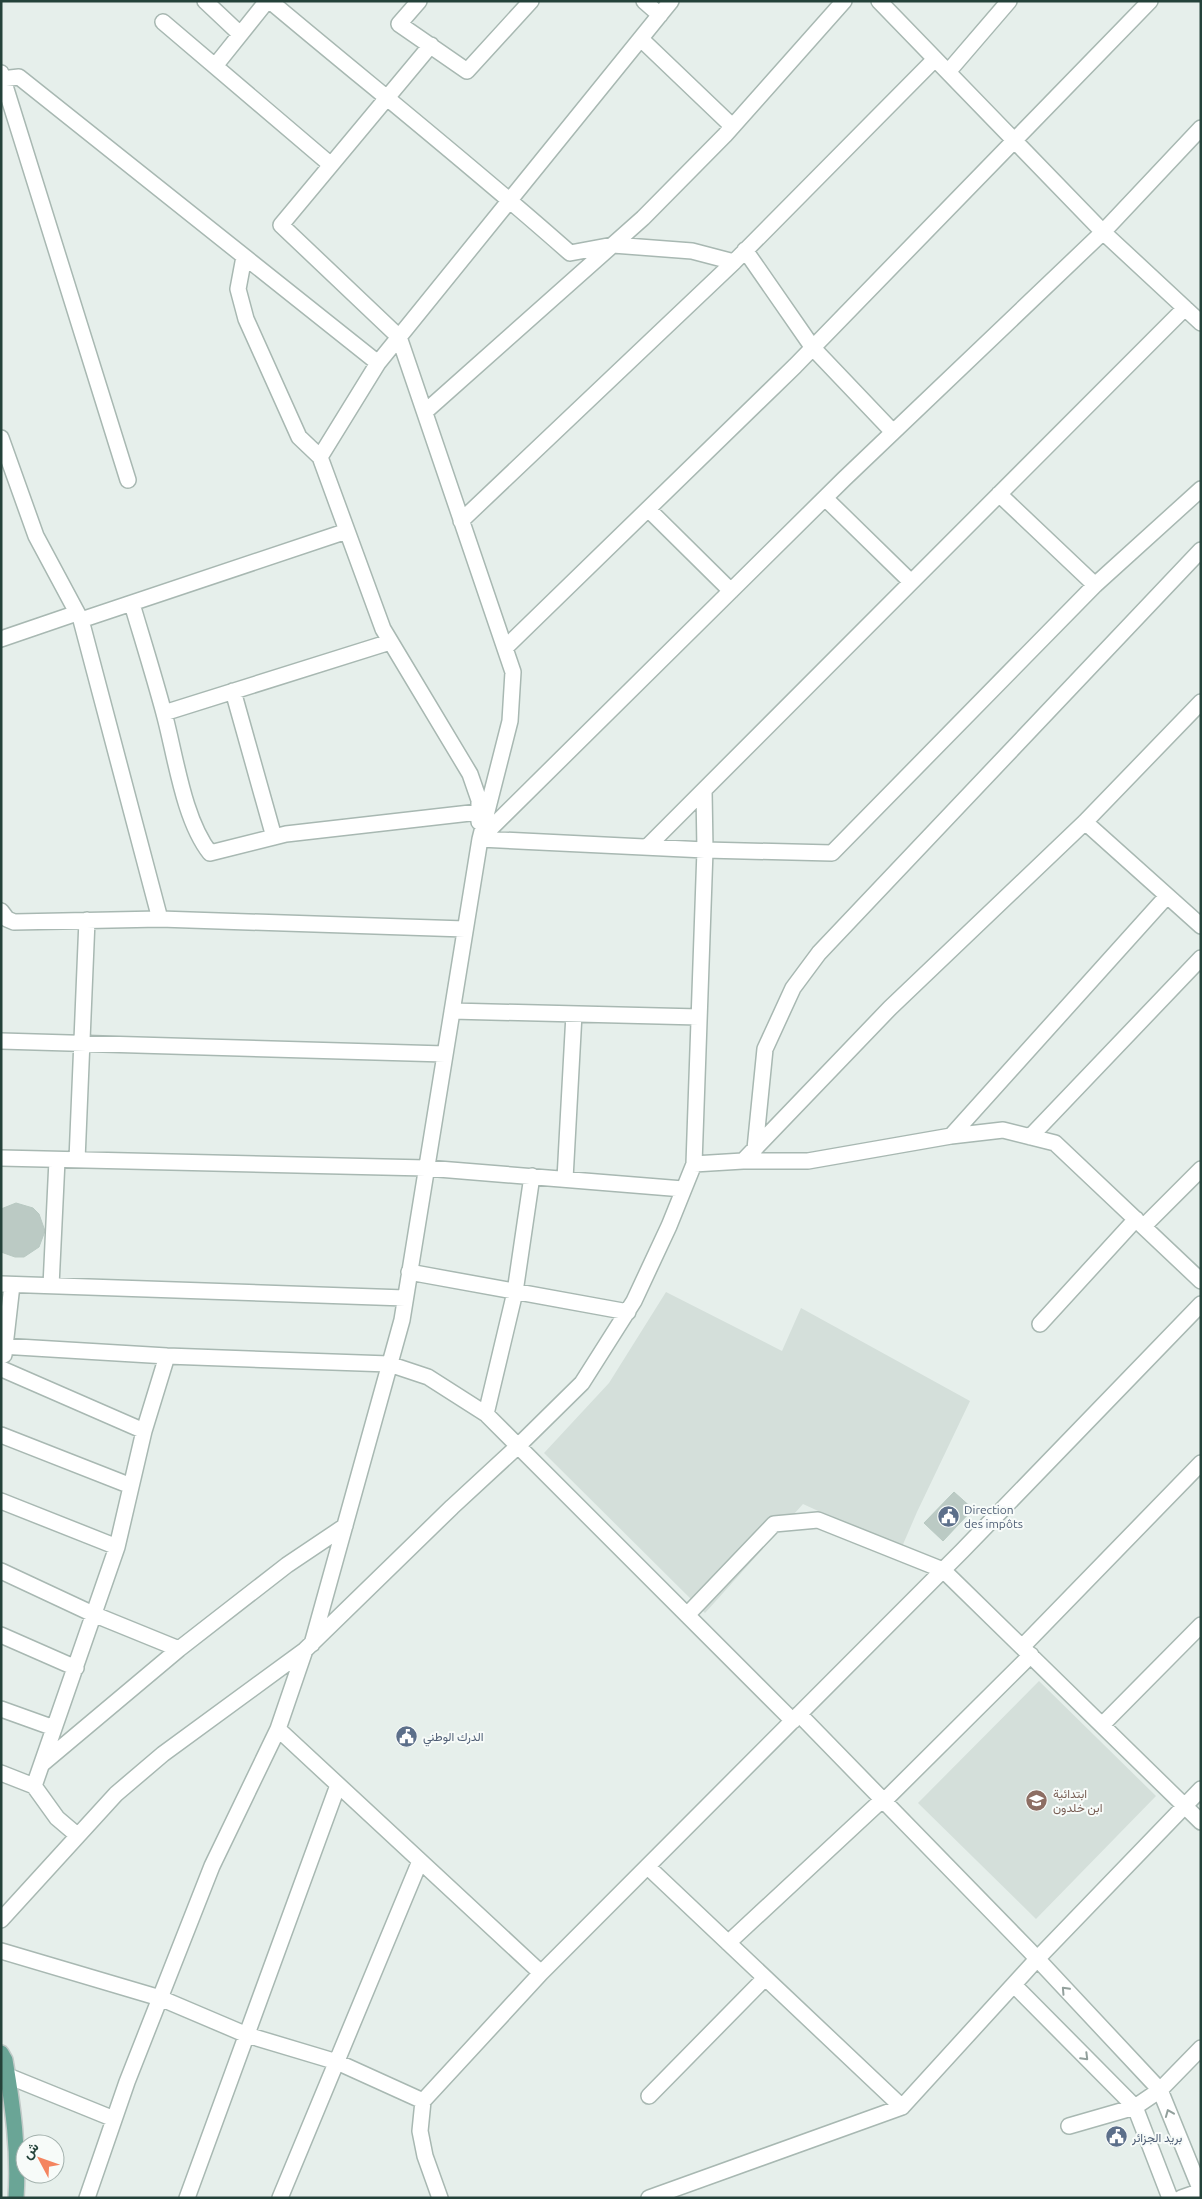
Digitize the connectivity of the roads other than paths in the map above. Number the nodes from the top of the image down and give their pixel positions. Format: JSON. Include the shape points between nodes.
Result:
{"nodes":[{"id":1,"x":205,"y":1,"type":"edge"},
{"id":2,"x":268,"y":1,"type":"edge"},
{"id":3,"x":419,"y":1,"type":"edge"},
{"id":4,"x":531,"y":1,"type":"edge"},
{"id":5,"x":644,"y":1,"type":"edge"},
{"id":6,"x":671,"y":1,"type":"edge"},
{"id":7,"x":844,"y":1,"type":"edge"},
{"id":8,"x":879,"y":1,"type":"edge"},
{"id":9,"x":1009,"y":1,"type":"edge"},
{"id":10,"x":1150,"y":1,"type":"edge"},
{"id":11,"x":660,"y":15,"type":"junction"},
{"id":12,"x":162,"y":22,"type":"dead end"},
{"id":13,"x":240,"y":34,"type":"junction"},
{"id":14,"x":641,"y":39,"type":"junction"},
{"id":15,"x":431,"y":45,"type":"junction"},
{"id":16,"x":935,"y":59,"type":"junction"},
{"id":17,"x":215,"y":66,"type":"junction"},
{"id":18,"x":948,"y":72,"type":"junction"},
{"id":19,"x":2,"y":77,"type":"edge"},
{"id":20,"x":386,"y":99,"type":"junction"},
{"id":21,"x":732,"y":126,"type":"junction"},
{"id":22,"x":1198,"y":137,"type":"edge"},
{"id":23,"x":1014,"y":140,"type":"junction"},
{"id":24,"x":331,"y":165,"type":"junction"},
{"id":25,"x":510,"y":199,"type":"junction"},
{"id":26,"x":1103,"y":232,"type":"junction"},
{"id":27,"x":613,"y":246,"type":"junction"},
{"id":28,"x":745,"y":250,"type":"junction"},
{"id":29,"x":244,"y":257,"type":"junction"},
{"id":30,"x":734,"y":262,"type":"junction"},
{"id":31,"x":1185,"y":308,"type":"junction"},
{"id":32,"x":1201,"y":323,"type":"edge"},
{"id":33,"x":400,"y":337,"type":"junction"},
{"id":34,"x":813,"y":348,"type":"junction"},
{"id":35,"x":378,"y":363,"type":"junction"},
{"id":36,"x":426,"y":411,"type":"junction"},
{"id":37,"x":893,"y":432,"type":"junction"},
{"id":38,"x":1,"y":438,"type":"edge"},
{"id":39,"x":320,"y":456,"type":"junction"},
{"id":40,"x":128,"y":480,"type":"dead end"},
{"id":41,"x":1201,"y":489,"type":"edge"},
{"id":42,"x":999,"y":494,"type":"junction"},
{"id":43,"x":825,"y":498,"type":"junction"},
{"id":44,"x":648,"y":509,"type":"junction"},
{"id":45,"x":461,"y":521,"type":"junction"},
{"id":46,"x":347,"y":531,"type":"junction"},
{"id":47,"x":1201,"y":550,"type":"edge"},
{"id":48,"x":911,"y":582,"type":"junction"},
{"id":49,"x":1095,"y":585,"type":"junction"},
{"id":50,"x":731,"y":591,"type":"junction"},
{"id":51,"x":132,"y":604,"type":"junction"},
{"id":52,"x":79,"y":616,"type":"junction"},
{"id":53,"x":1,"y":639,"type":"edge"},
{"id":54,"x":390,"y":642,"type":"junction"},
{"id":55,"x":505,"y":648,"type":"junction"},
{"id":56,"x":233,"y":691,"type":"junction"},
{"id":57,"x":1201,"y":702,"type":"edge"},
{"id":58,"x":164,"y":713,"type":"junction"},
{"id":59,"x":704,"y":791,"type":"junction"},
{"id":60,"x":479,"y":812,"type":"junction"},
{"id":61,"x":1085,"y":822,"type":"junction"},
{"id":62,"x":274,"y":837,"type":"junction"},
{"id":63,"x":480,"y":839,"type":"junction"},
{"id":64,"x":647,"y":847,"type":"junction"},
{"id":65,"x":705,"y":850,"type":"junction"},
{"id":66,"x":1167,"y":896,"type":"junction"},
{"id":67,"x":1,"y":911,"type":"edge"},
{"id":68,"x":160,"y":919,"type":"junction"},
{"id":69,"x":87,"y":920,"type":"junction"},
{"id":70,"x":1201,"y":926,"type":"edge"},
{"id":71,"x":465,"y":929,"type":"junction"},
{"id":72,"x":1201,"y":958,"type":"edge"},
{"id":73,"x":452,"y":1011,"type":"junction"},
{"id":74,"x":574,"y":1014,"type":"junction"},
{"id":75,"x":699,"y":1016,"type":"junction"},
{"id":76,"x":1,"y":1040,"type":"edge"},
{"id":77,"x":83,"y":1043,"type":"junction"},
{"id":78,"x":445,"y":1054,"type":"junction"},
{"id":79,"x":952,"y":1136,"type":"junction"},
{"id":80,"x":1030,"y":1137,"type":"junction"},
{"id":81,"x":755,"y":1149,"type":"junction"},
{"id":82,"x":1,"y":1158,"type":"edge"},
{"id":83,"x":58,"y":1160,"type":"junction"},
{"id":84,"x":77,"y":1160,"type":"junction"},
{"id":85,"x":743,"y":1161,"type":"junction"},
{"id":86,"x":694,"y":1164,"type":"junction"},
{"id":87,"x":426,"y":1168,"type":"junction"},
{"id":88,"x":1201,"y":1169,"type":"edge"},
{"id":89,"x":532,"y":1176,"type":"junction"},
{"id":90,"x":565,"y":1179,"type":"junction"},
{"id":91,"x":684,"y":1189,"type":"junction"},
{"id":92,"x":1140,"y":1222,"type":"junction"},
{"id":93,"x":409,"y":1272,"type":"junction"},
{"id":94,"x":1201,"y":1281,"type":"edge"},
{"id":95,"x":6,"y":1284,"type":"edge"},
{"id":96,"x":50,"y":1286,"type":"junction"},
{"id":97,"x":514,"y":1292,"type":"junction"},
{"id":98,"x":405,"y":1298,"type":"junction"},
{"id":99,"x":1201,"y":1304,"type":"edge"},
{"id":100,"x":628,"y":1312,"type":"junction"},
{"id":101,"x":1040,"y":1324,"type":"dead end"},
{"id":102,"x":3,"y":1346,"type":"edge"},
{"id":103,"x":166,"y":1356,"type":"junction"},
{"id":104,"x":389,"y":1364,"type":"junction"},
{"id":105,"x":2,"y":1373,"type":"edge"},
{"id":106,"x":486,"y":1414,"type":"junction"},
{"id":107,"x":144,"y":1431,"type":"junction"},
{"id":108,"x":1,"y":1436,"type":"edge"},
{"id":109,"x":518,"y":1446,"type":"junction"},
{"id":110,"x":1201,"y":1463,"type":"edge"},
{"id":111,"x":131,"y":1486,"type":"junction"},
{"id":112,"x":1,"y":1501,"type":"edge"},
{"id":113,"x":345,"y":1526,"type":"junction"},
{"id":114,"x":117,"y":1547,"type":"junction"},
{"id":115,"x":943,"y":1570,"type":"junction"},
{"id":116,"x":1,"y":1571,"type":"edge"},
{"id":117,"x":93,"y":1614,"type":"junction"},
{"id":118,"x":687,"y":1615,"type":"junction"},
{"id":119,"x":1201,"y":1625,"type":"edge"},
{"id":120,"x":1,"y":1635,"type":"edge"},
{"id":121,"x":309,"y":1647,"type":"junction"},
{"id":122,"x":179,"y":1649,"type":"junction"},
{"id":123,"x":1027,"y":1651,"type":"junction"},
{"id":124,"x":76,"y":1668,"type":"junction"},
{"id":125,"x":1,"y":1709,"type":"edge"},
{"id":126,"x":796,"y":1718,"type":"junction"},
{"id":127,"x":1102,"y":1725,"type":"junction"},
{"id":128,"x":54,"y":1728,"type":"junction"},
{"id":129,"x":278,"y":1729,"type":"junction"},
{"id":130,"x":41,"y":1764,"type":"junction"},
{"id":131,"x":1,"y":1773,"type":"edge"},
{"id":132,"x":338,"y":1785,"type":"junction"},
{"id":133,"x":34,"y":1786,"type":"junction"},
{"id":134,"x":1201,"y":1789,"type":"edge"},
{"id":135,"x":883,"y":1800,"type":"junction"},
{"id":136,"x":1184,"y":1806,"type":"junction"},
{"id":137,"x":1201,"y":1822,"type":"edge"},
{"id":138,"x":77,"y":1835,"type":"junction"},
{"id":139,"x":420,"y":1861,"type":"junction"},
{"id":140,"x":648,"y":1867,"type":"junction"},
{"id":141,"x":1,"y":1920,"type":"edge"},
{"id":142,"x":728,"y":1943,"type":"junction"},
{"id":143,"x":1,"y":1951,"type":"edge"},
{"id":144,"x":1037,"y":1959,"type":"junction"},
{"id":145,"x":541,"y":1974,"type":"junction"},
{"id":146,"x":765,"y":1978,"type":"junction"},
{"id":147,"x":1014,"y":1985,"type":"junction"},
{"id":148,"x":160,"y":1998,"type":"junction"},
{"id":149,"x":248,"y":2034,"type":"junction"},
{"id":150,"x":1201,"y":2048,"type":"edge"},
{"id":151,"x":1,"y":2053,"type":"edge"},
{"id":152,"x":337,"y":2062,"type":"junction"},
{"id":153,"x":8,"y":2076,"type":"junction"},
{"id":154,"x":1160,"y":2090,"type":"junction"},
{"id":155,"x":649,"y":2096,"type":"dead end"},
{"id":156,"x":423,"y":2101,"type":"junction"},
{"id":157,"x":902,"y":2107,"type":"junction"},
{"id":158,"x":1135,"y":2107,"type":"junction"},
{"id":159,"x":114,"y":2119,"type":"junction"},
{"id":160,"x":1069,"y":2126,"type":"dead end"},
{"id":161,"x":1201,"y":2191,"type":"edge"},
{"id":162,"x":16,"y":2198,"type":"edge"},
{"id":163,"x":87,"y":2198,"type":"edge"},
{"id":164,"x":187,"y":2198,"type":"edge"},
{"id":165,"x":280,"y":2198,"type":"edge"},
{"id":166,"x":440,"y":2198,"type":"edge"},
{"id":167,"x":648,"y":2198,"type":"edge"},
{"id":168,"x":1170,"y":2198,"type":"edge"},
{"id":169,"x":1181,"y":2198,"type":"edge"}],
"edges":[{"from":1,"to":13,"type":"street"},
{"from":2,"to":13,"type":"street"},
{"from":2,"to":20,"type":"street"},
{"from":3,"to":15,"type":"street","via":[[400,24]]},
{"from":4,"to":15,"type":"street","via":[[467,71]]},
{"from":5,"to":11,"type":"street"},
{"from":6,"to":11,"type":"street"},
{"from":7,"to":21,"type":"street"},
{"from":8,"to":16,"type":"street"},
{"from":9,"to":18,"type":"street"},
{"from":10,"to":23,"type":"street"},
{"from":11,"to":14,"type":"street"},
{"from":12,"to":17,"type":"street"},
{"from":13,"to":17,"type":"street"},
{"from":14,"to":21,"type":"street"},
{"from":14,"to":25,"type":"street"},
{"from":15,"to":20,"type":"street"},
{"from":16,"to":18,"type":"street"},
{"from":16,"to":28,"type":"street"},
{"from":17,"to":24,"type":"street"},
{"from":18,"to":23,"type":"street"},
{"from":19,"to":29,"type":"street","via":[[19,77]]},
{"from":19,"to":40,"type":"street"},
{"from":20,"to":24,"type":"street"},
{"from":20,"to":25,"type":"street"},
{"from":21,"to":27,"type":"street"},
{"from":22,"to":26,"type":"street"},
{"from":23,"to":26,"type":"street"},
{"from":23,"to":34,"type":"street"},
{"from":24,"to":33,"type":"street","via":[[281,225]]},
{"from":25,"to":27,"type":"street","via":[[570,253]]},
{"from":25,"to":33,"type":"street"},
{"from":26,"to":31,"type":"street"},
{"from":26,"to":37,"type":"street"},
{"from":27,"to":30,"type":"street","via":[[692,250]]},
{"from":27,"to":36,"type":"street"},
{"from":28,"to":30,"type":"street"},
{"from":28,"to":34,"type":"street"},
{"from":29,"to":35,"type":"street"},
{"from":29,"to":39,"type":"street","via":[[238,289],[246,319],[299,437]]},
{"from":30,"to":45,"type":"street"},
{"from":31,"to":32,"type":"street"},
{"from":31,"to":42,"type":"street"},
{"from":33,"to":35,"type":"street"},
{"from":33,"to":36,"type":"street"},
{"from":34,"to":37,"type":"street"},
{"from":34,"to":44,"type":"street"},
{"from":35,"to":39,"type":"street"},
{"from":36,"to":45,"type":"street"},
{"from":37,"to":43,"type":"street"},
{"from":38,"to":52,"type":"street","via":[[36,536]]},
{"from":39,"to":46,"type":"street"},
{"from":41,"to":49,"type":"street"},
{"from":42,"to":48,"type":"street"},
{"from":42,"to":49,"type":"street"},
{"from":43,"to":48,"type":"street"},
{"from":43,"to":50,"type":"street"},
{"from":44,"to":50,"type":"street"},
{"from":44,"to":55,"type":"street"},
{"from":45,"to":55,"type":"street"},
{"from":46,"to":51,"type":"street"},
{"from":46,"to":54,"type":"street"},
{"from":47,"to":81,"type":"street","via":[[803,974],[793,988],[765,1049]]},
{"from":48,"to":59,"type":"street"},
{"from":49,"to":65,"type":"street","via":[[832,853]]},
{"from":50,"to":63,"type":"street"},
{"from":51,"to":52,"type":"street"},
{"from":51,"to":58,"type":"street"},
{"from":52,"to":53,"type":"street"},
{"from":52,"to":68,"type":"street"},
{"from":54,"to":56,"type":"street"},
{"from":54,"to":60,"type":"street","via":[[470,774],[479,800]]},
{"from":55,"to":63,"type":"street","via":[[513,672],[510,721]]},
{"from":56,"to":58,"type":"street"},
{"from":56,"to":62,"type":"street"},
{"from":57,"to":61,"type":"street"},
{"from":58,"to":62,"type":"street","via":[[190,816],[210,854]]},
{"from":59,"to":64,"type":"street"},
{"from":59,"to":65,"type":"street"},
{"from":60,"to":62,"type":"street"},
{"from":60,"to":63,"type":"street"},
{"from":61,"to":66,"type":"street"},
{"from":61,"to":81,"type":"street","via":[[890,1008]]},
{"from":63,"to":64,"type":"street"},
{"from":63,"to":71,"type":"street"},
{"from":64,"to":65,"type":"street"},
{"from":65,"to":75,"type":"street"},
{"from":66,"to":70,"type":"street"},
{"from":66,"to":79,"type":"street"},
{"from":67,"to":69,"type":"street","via":[[14,922]]},
{"from":68,"to":69,"type":"street"},
{"from":68,"to":71,"type":"street"},
{"from":69,"to":77,"type":"street"},
{"from":71,"to":73,"type":"street"},
{"from":72,"to":80,"type":"street"},
{"from":73,"to":74,"type":"street"},
{"from":73,"to":78,"type":"street"},
{"from":74,"to":75,"type":"street"},
{"from":74,"to":90,"type":"street"},
{"from":75,"to":86,"type":"street"},
{"from":76,"to":77,"type":"street"},
{"from":77,"to":78,"type":"street"},
{"from":77,"to":84,"type":"street"},
{"from":78,"to":87,"type":"street"},
{"from":79,"to":80,"type":"street","via":[[1003,1130]]},
{"from":79,"to":85,"type":"street","via":[[808,1161]]},
{"from":80,"to":92,"type":"street","via":[[1055,1143]]},
{"from":81,"to":85,"type":"street"},
{"from":82,"to":83,"type":"street"},
{"from":83,"to":84,"type":"street"},
{"from":83,"to":96,"type":"street"},
{"from":84,"to":87,"type":"street"},
{"from":85,"to":86,"type":"street"},
{"from":86,"to":91,"type":"street"},
{"from":87,"to":89,"type":"street"},
{"from":87,"to":93,"type":"street"},
{"from":88,"to":92,"type":"street"},
{"from":89,"to":90,"type":"street"},
{"from":89,"to":97,"type":"street"},
{"from":90,"to":91,"type":"street"},
{"from":91,"to":100,"type":"street"},
{"from":92,"to":94,"type":"street"},
{"from":92,"to":101,"type":"street"},
{"from":93,"to":97,"type":"street"},
{"from":93,"to":98,"type":"street"},
{"from":95,"to":96,"type":"street"},
{"from":95,"to":102,"type":"street"},
{"from":96,"to":98,"type":"street"},
{"from":97,"to":100,"type":"street"},
{"from":97,"to":106,"type":"street"},
{"from":98,"to":104,"type":"street"},
{"from":99,"to":115,"type":"street"},
{"from":100,"to":109,"type":"street","via":[[582,1384]]},
{"from":102,"to":103,"type":"street"},
{"from":102,"to":105,"type":"street"},
{"from":103,"to":104,"type":"street"},
{"from":103,"to":107,"type":"street"},
{"from":104,"to":106,"type":"street","via":[[428,1377]]},
{"from":104,"to":113,"type":"street"},
{"from":105,"to":107,"type":"street"},
{"from":106,"to":109,"type":"street"},
{"from":107,"to":111,"type":"street"},
{"from":108,"to":111,"type":"street"},
{"from":109,"to":118,"type":"street"},
{"from":109,"to":121,"type":"street"},
{"from":110,"to":123,"type":"street"},
{"from":111,"to":114,"type":"street"},
{"from":112,"to":114,"type":"street"},
{"from":113,"to":121,"type":"street"},
{"from":113,"to":122,"type":"street","via":[[287,1565]]},
{"from":114,"to":117,"type":"street"},
{"from":115,"to":118,"type":"street","via":[[818,1520],[774,1524]]},
{"from":115,"to":123,"type":"street"},
{"from":115,"to":126,"type":"street"},
{"from":116,"to":117,"type":"street"},
{"from":117,"to":122,"type":"street"},
{"from":117,"to":124,"type":"street"},
{"from":118,"to":126,"type":"street"},
{"from":119,"to":127,"type":"street"},
{"from":120,"to":124,"type":"street"},
{"from":121,"to":129,"type":"street"},
{"from":121,"to":138,"type":"street","via":[[163,1754],[116,1794]]},
{"from":122,"to":130,"type":"street"},
{"from":123,"to":127,"type":"street"},
{"from":123,"to":135,"type":"street"},
{"from":124,"to":128,"type":"street"},
{"from":125,"to":128,"type":"street"},
{"from":126,"to":135,"type":"street"},
{"from":126,"to":140,"type":"street"},
{"from":127,"to":136,"type":"street"},
{"from":128,"to":130,"type":"street"},
{"from":129,"to":132,"type":"street"},
{"from":129,"to":148,"type":"street","via":[[212,1866]]},
{"from":130,"to":133,"type":"street"},
{"from":131,"to":133,"type":"street"},
{"from":132,"to":139,"type":"street"},
{"from":132,"to":149,"type":"street"},
{"from":133,"to":138,"type":"street","via":[[57,1818]]},
{"from":134,"to":136,"type":"street"},
{"from":135,"to":142,"type":"street"},
{"from":135,"to":144,"type":"street"},
{"from":136,"to":137,"type":"street"},
{"from":136,"to":144,"type":"street"},
{"from":138,"to":141,"type":"street"},
{"from":139,"to":145,"type":"street"},
{"from":139,"to":152,"type":"street"},
{"from":140,"to":142,"type":"street"},
{"from":140,"to":145,"type":"street"},
{"from":142,"to":146,"type":"street"},
{"from":143,"to":148,"type":"street"},
{"from":144,"to":147,"type":"street"},
{"from":154,"to":144,"type":"street","one_way":true},
{"from":145,"to":156,"type":"street"},
{"from":146,"to":155,"type":"street"},
{"from":146,"to":157,"type":"street"},
{"from":147,"to":157,"type":"street"},
{"from":147,"to":158,"type":"street","one_way":true},
{"from":148,"to":149,"type":"street"},
{"from":148,"to":159,"type":"street"},
{"from":149,"to":152,"type":"street"},
{"from":149,"to":164,"type":"street"},
{"from":150,"to":154,"type":"street"},
{"from":151,"to":153,"type":"main road"},
{"from":152,"to":156,"type":"street"},
{"from":152,"to":165,"type":"street"},
{"from":153,"to":159,"type":"street"},
{"from":153,"to":162,"type":"main road","via":[[18,2164]]},
{"from":154,"to":158,"type":"street"},
{"from":161,"to":154,"type":"street","one_way":true},
{"from":156,"to":166,"type":"street","via":[[420,2131]]},
{"from":157,"to":167,"type":"street"},
{"from":158,"to":160,"type":"street"},
{"from":158,"to":168,"type":"street"},
{"from":159,"to":163,"type":"street"},
{"from":161,"to":169,"type":"street"}]}
